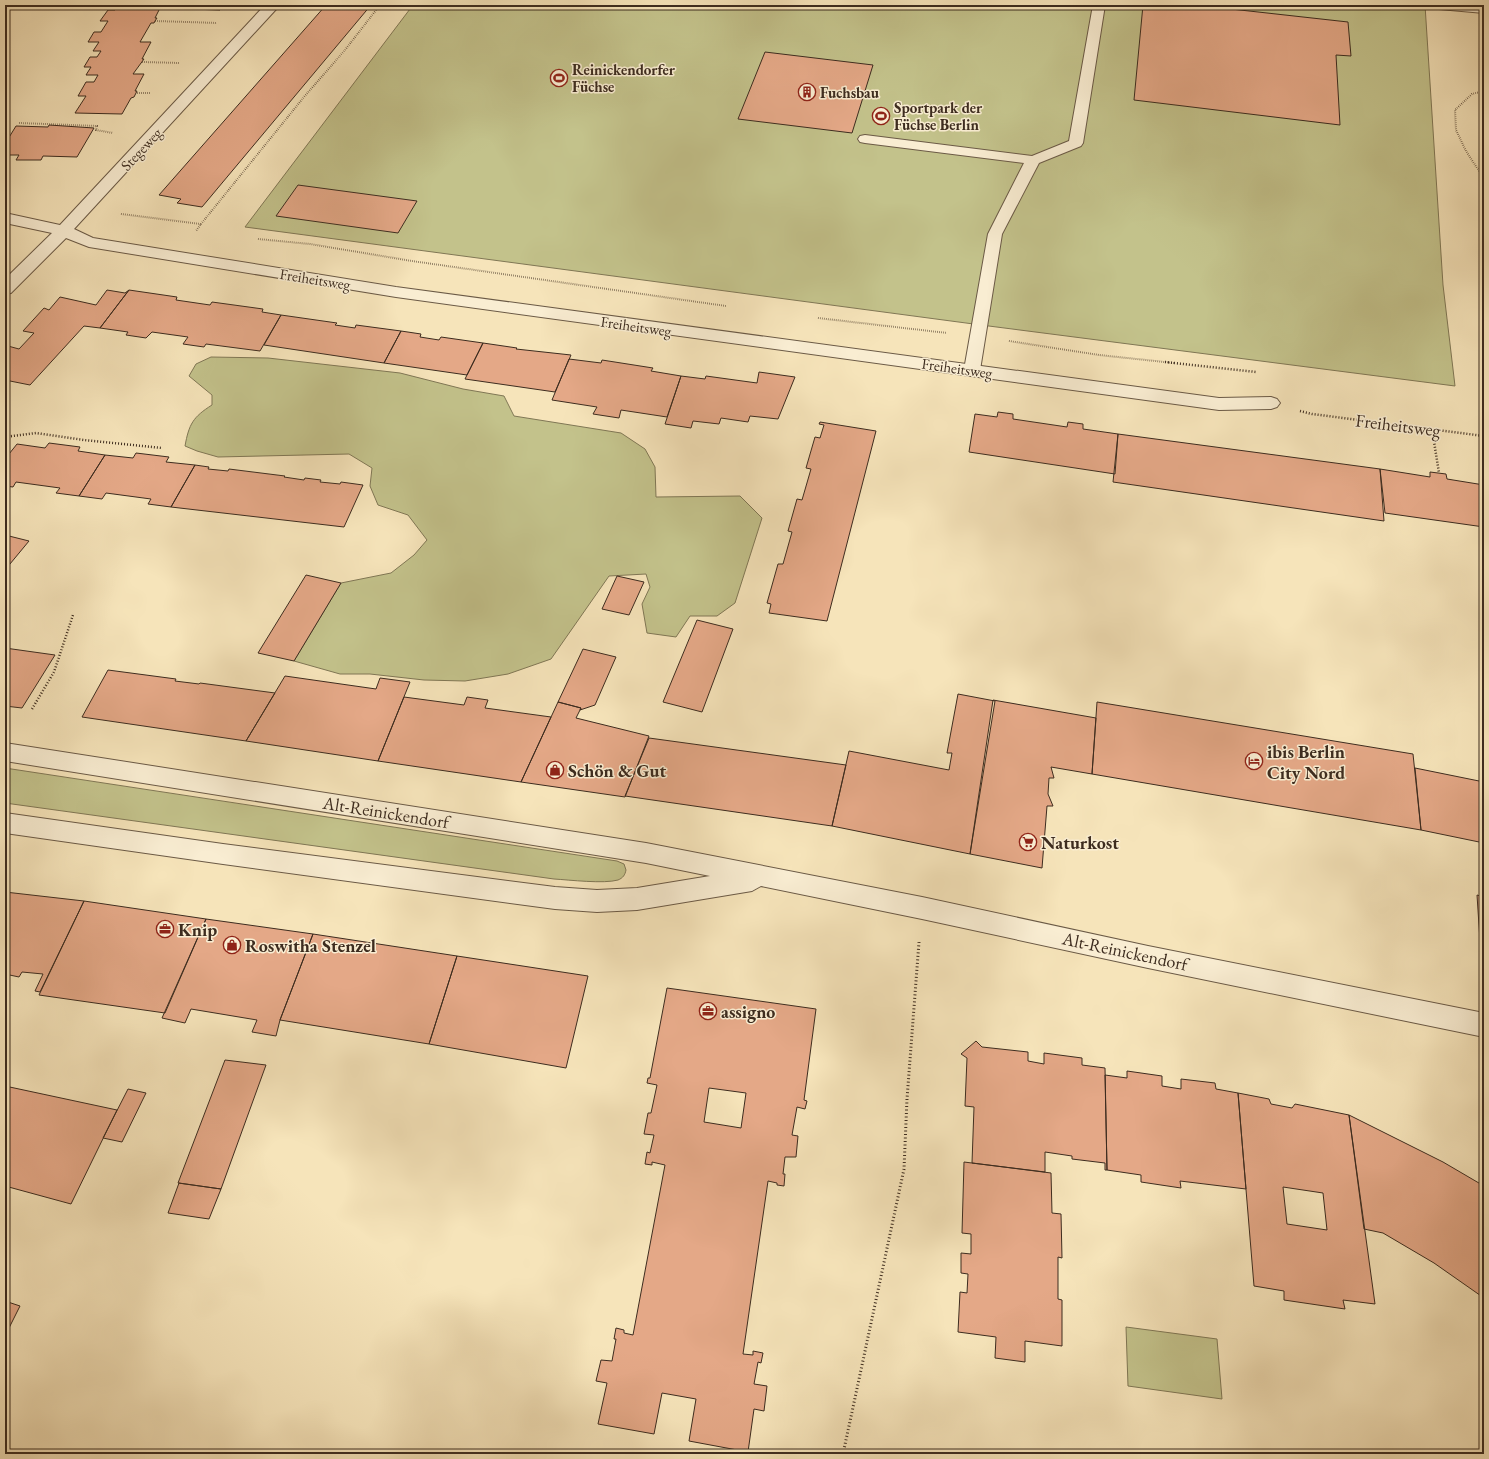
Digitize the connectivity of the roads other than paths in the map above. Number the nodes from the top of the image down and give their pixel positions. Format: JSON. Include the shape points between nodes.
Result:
{"nodes":[{"id":1,"x":273,"y":5,"type":"edge"},
{"id":2,"x":1098,"y":5,"type":"edge"},
{"id":3,"x":1439,"y":5,"type":"edge"},
{"id":4,"x":1484,"y":9,"type":"edge"},
{"id":5,"x":865,"y":139,"type":"dead end"},
{"id":6,"x":1033,"y":160,"type":"junction"},
{"id":7,"x":5,"y":218,"type":"edge"},
{"id":8,"x":64,"y":231,"type":"junction"},
{"id":9,"x":5,"y":289,"type":"edge"},
{"id":10,"x":972,"y":370,"type":"junction"},
{"id":11,"x":1271,"y":403,"type":"dead end"},
{"id":12,"x":5,"y":752,"type":"edge"},
{"id":13,"x":5,"y":823,"type":"edge"},
{"id":14,"x":765,"y":878,"type":"junction"},
{"id":15,"x":1484,"y":1025,"type":"edge"}],
"edges":[{"from":1,"to":8,"type":"street","name":"Stegeweg"},
{"from":2,"to":6,"type":"lane","via":[[1076,143]]},
{"from":3,"to":4,"type":"lane"},
{"from":5,"to":6,"type":"lane"},
{"from":6,"to":10,"type":"lane","via":[[995,234]]},
{"from":7,"to":8,"type":"street","name":"Freiheitsweg"},
{"from":8,"to":9,"type":"street","name":"Stegeweg"},
{"from":8,"to":10,"type":"street","name":"Freiheitsweg","via":[[89,242],[396,292]]},
{"from":10,"to":11,"type":"street","name":"Freiheitsweg","via":[[1219,404]]},
{"from":12,"to":14,"type":"street","name":"Alt-Reinickendorf","via":[[605,846]]},
{"from":13,"to":14,"type":"street","name":"Alt-Reinickendorf","via":[[597,902],[636,899]]},
{"from":14,"to":15,"type":"street","name":"Alt-Reinickendorf","via":[[922,908]]}]}
